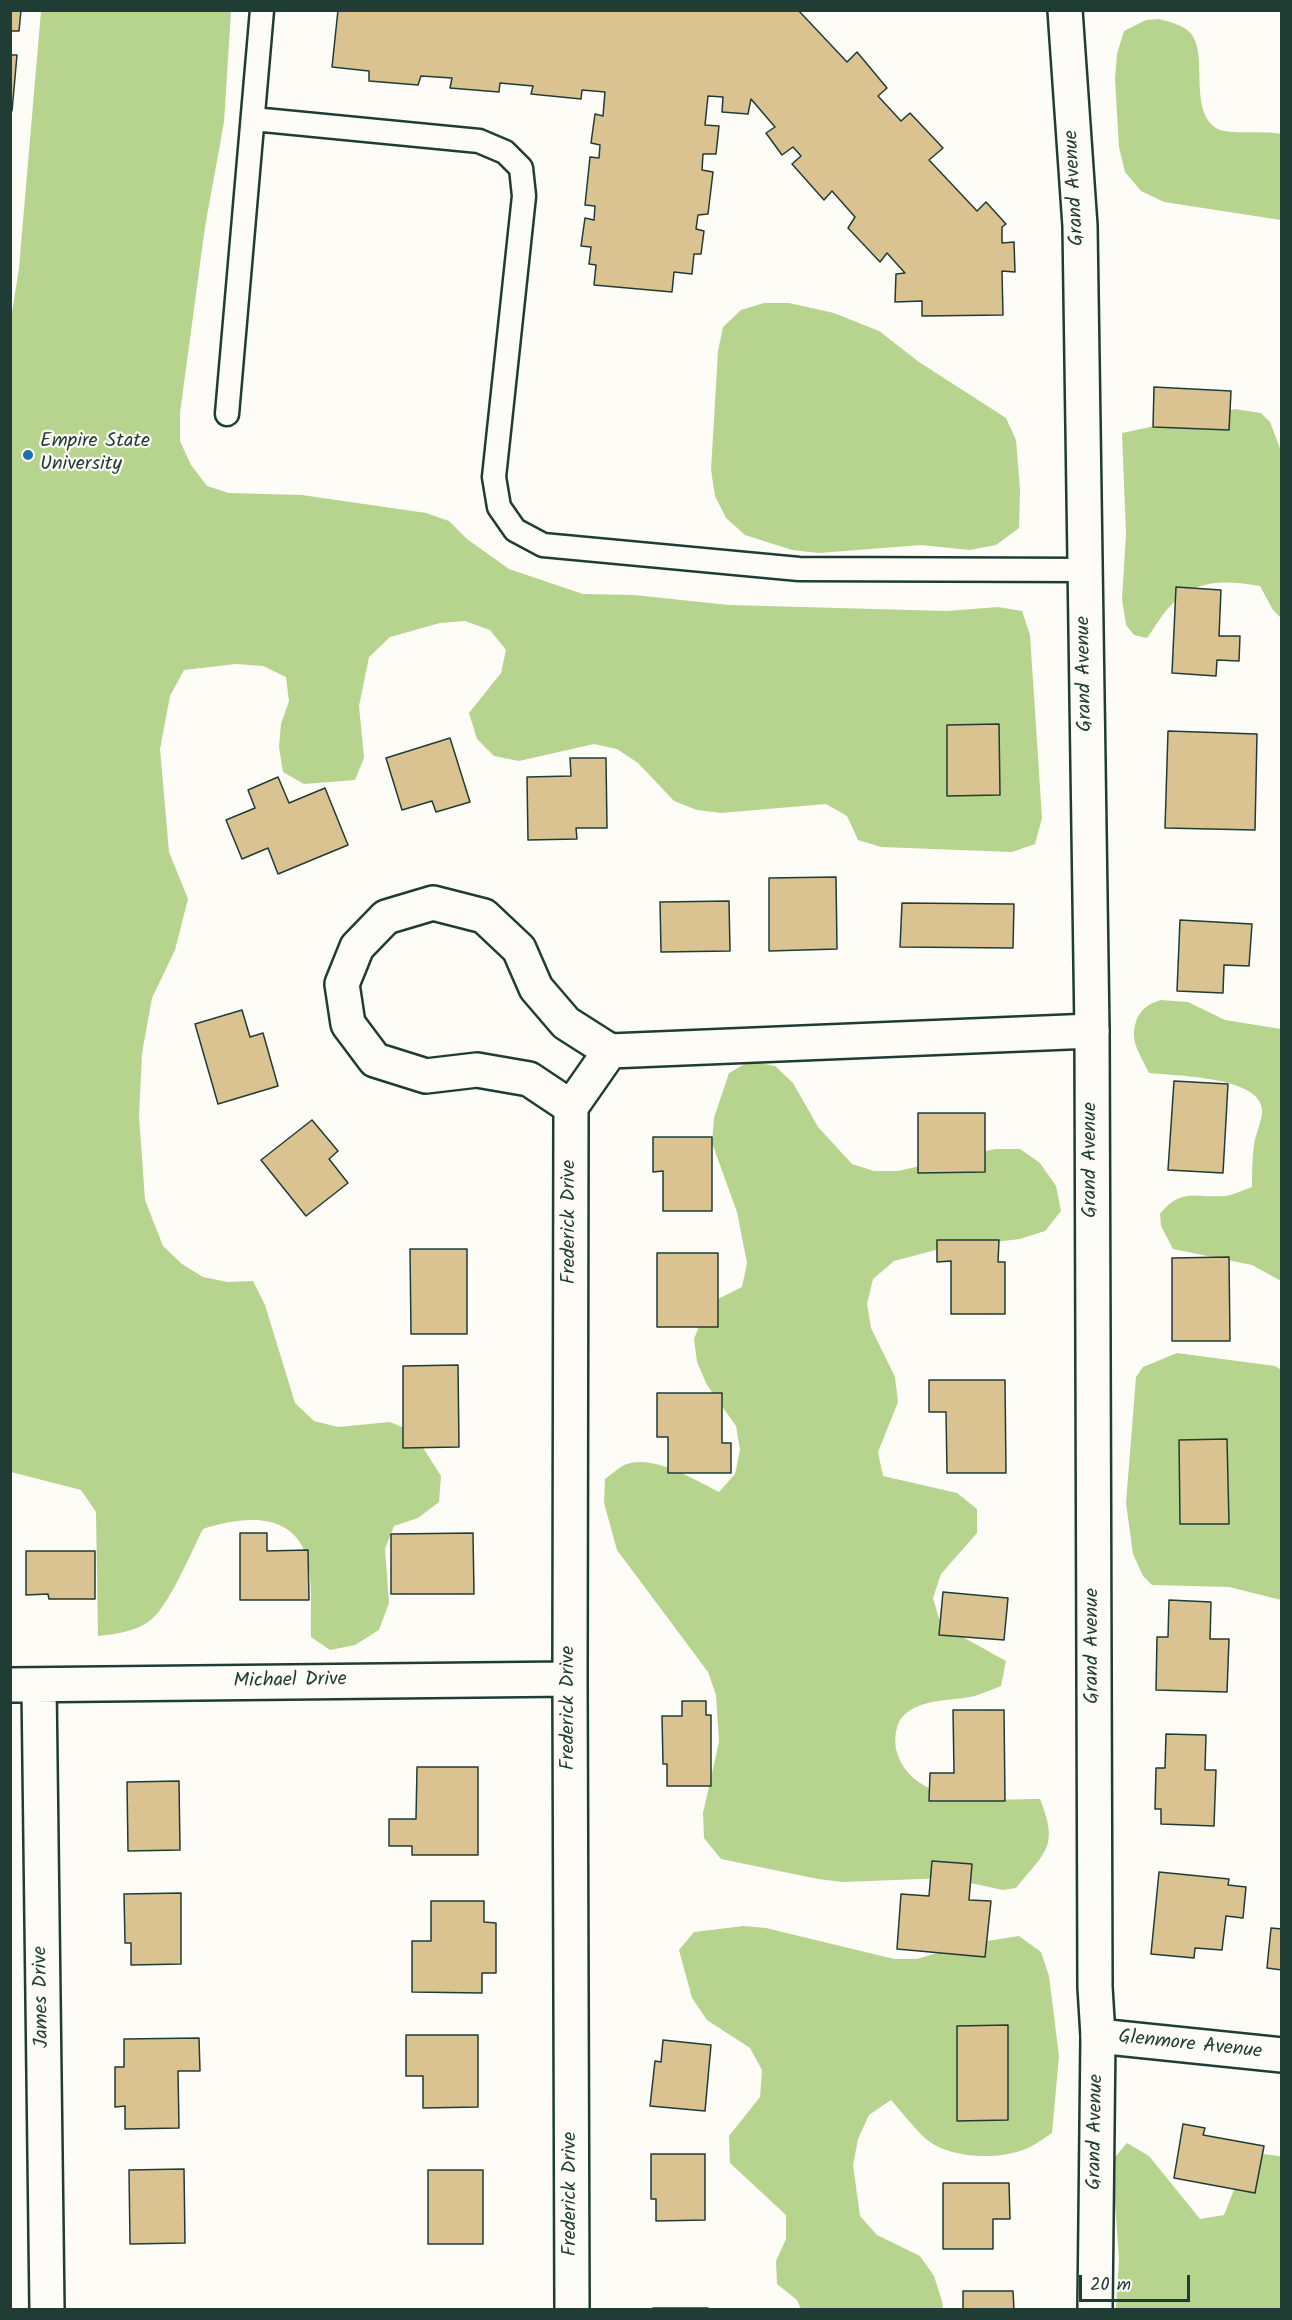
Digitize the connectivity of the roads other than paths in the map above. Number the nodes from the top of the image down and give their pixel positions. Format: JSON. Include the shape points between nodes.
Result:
{"nodes":[{"id":1,"x":262,"y":10,"type":"edge"},
{"id":2,"x":1065,"y":10,"type":"edge"},
{"id":3,"x":253,"y":119,"type":"junction"},
{"id":4,"x":227,"y":414,"type":"dead end"},
{"id":5,"x":1085,"y":570,"type":"junction"},
{"id":6,"x":1092,"y":1031,"type":"junction"},
{"id":7,"x":610,"y":1051,"type":"junction"},
{"id":8,"x":572,"y":1107,"type":"junction"},
{"id":9,"x":570,"y":1679,"type":"junction"},
{"id":10,"x":25,"y":1685,"type":"edge"},
{"id":11,"x":1098,"y":2036,"type":"junction"},
{"id":12,"x":1281,"y":2055,"type":"edge"},
{"id":13,"x":47,"y":2310,"type":"edge"},
{"id":14,"x":572,"y":2310,"type":"edge"},
{"id":15,"x":1095,"y":2310,"type":"edge"}],
"edges":[{"from":1,"to":3,"type":"lane"},
{"from":2,"to":5,"type":"street","name":"Grand Avenue","via":[[1080,226]]},
{"from":3,"to":4,"type":"lane"},
{"from":3,"to":5,"type":"lane","via":[[479,141],[505,152],[521,168],[524,196],[494,477],[499,507],[515,530],[543,545],[799,569]]},
{"from":5,"to":6,"type":"street","name":"Grand Avenue"},
{"from":6,"to":7,"type":"street"},
{"from":6,"to":11,"type":"street","name":"Grand Avenue"},
{"from":7,"to":8,"type":"street"},
{"from":7,"to":8,"type":"street","via":[[566,1023],[536,988],[519,949],[484,916],[433,903],[386,917],[357,947],[342,984],[348,1024],[375,1060],[426,1076],[477,1070],[529,1079]]},
{"from":8,"to":9,"type":"street","name":"Frederick Drive"},
{"from":9,"to":10,"type":"street","name":"Michael Drive"},
{"from":9,"to":14,"type":"street","name":"Frederick Drive"},
{"from":10,"to":13,"type":"street","name":"James Drive"},
{"from":11,"to":12,"type":"street","name":"Glenmore Avenue"},
{"from":11,"to":15,"type":"street","name":"Grand Avenue"}]}
